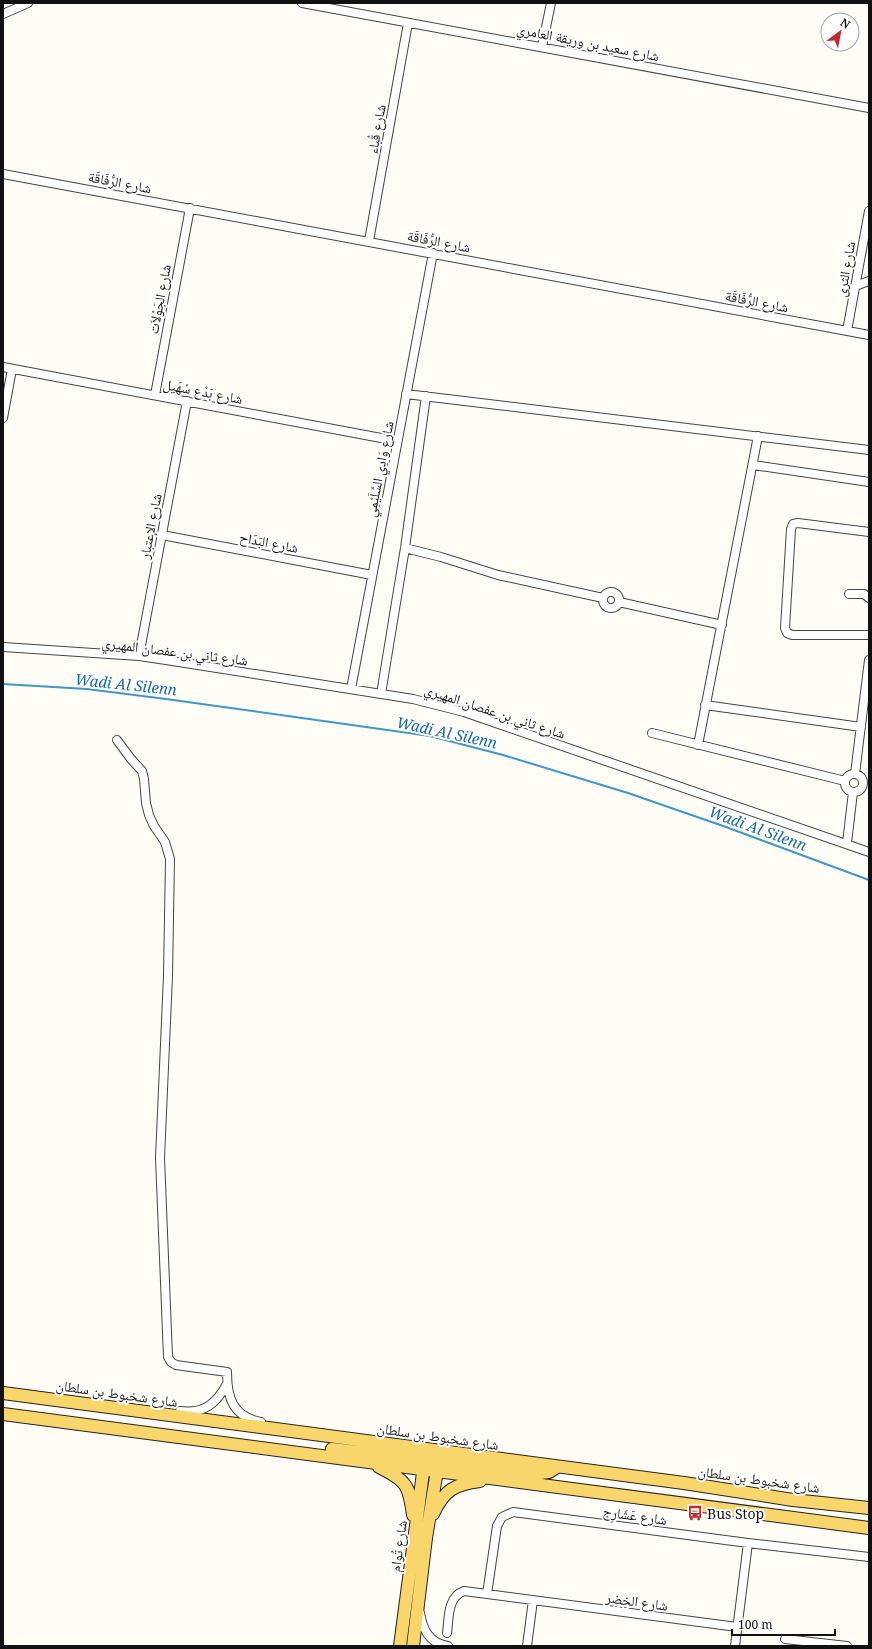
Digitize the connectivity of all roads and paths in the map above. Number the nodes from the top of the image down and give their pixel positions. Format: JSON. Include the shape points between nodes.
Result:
{"nodes":[{"id":1,"x":28,"y":3,"type":"edge"},
{"id":2,"x":302,"y":3,"type":"edge"},
{"id":3,"x":550,"y":3,"type":"edge"},
{"id":4,"x":3,"y":14,"type":"edge"},
{"id":5,"x":408,"y":23,"type":"junction"},
{"id":6,"x":542,"y":47,"type":"junction"},
{"id":7,"x":869,"y":108,"type":"edge"},
{"id":8,"x":3,"y":174,"type":"edge"},
{"id":9,"x":190,"y":208,"type":"junction"},
{"id":10,"x":869,"y":211,"type":"edge"},
{"id":11,"x":369,"y":241,"type":"junction"},
{"id":12,"x":433,"y":253,"type":"junction"},
{"id":13,"x":869,"y":281,"type":"edge"},
{"id":14,"x":855,"y":286,"type":"junction"},
{"id":15,"x":847,"y":331,"type":"junction"},
{"id":16,"x":869,"y":335,"type":"edge"},
{"id":17,"x":3,"y":367,"type":"edge"},
{"id":18,"x":12,"y":368,"type":"junction"},
{"id":19,"x":155,"y":394,"type":"junction"},
{"id":20,"x":406,"y":394,"type":"junction"},
{"id":21,"x":426,"y":396,"type":"junction"},
{"id":22,"x":187,"y":401,"type":"junction"},
{"id":23,"x":3,"y":418,"type":"edge"},
{"id":24,"x":758,"y":436,"type":"junction"},
{"id":25,"x":397,"y":441,"type":"junction"},
{"id":26,"x":869,"y":450,"type":"edge"},
{"id":27,"x":753,"y":465,"type":"junction"},
{"id":28,"x":869,"y":482,"type":"edge"},
{"id":29,"x":869,"y":532,"type":"edge"},
{"id":30,"x":162,"y":535,"type":"junction"},
{"id":31,"x":405,"y":548,"type":"junction"},
{"id":32,"x":372,"y":575,"type":"junction"},
{"id":33,"x":849,"y":594,"type":"dead end"},
{"id":34,"x":869,"y":598,"type":"edge"},
{"id":35,"x":722,"y":625,"type":"junction"},
{"id":36,"x":869,"y":635,"type":"edge"},
{"id":37,"x":3,"y":647,"type":"edge"},
{"id":38,"x":139,"y":656,"type":"junction"},
{"id":39,"x":869,"y":660,"type":"edge"},
{"id":40,"x":351,"y":689,"type":"junction"},
{"id":41,"x":381,"y":694,"type":"junction"},
{"id":42,"x":705,"y":705,"type":"junction"},
{"id":43,"x":864,"y":723,"type":"edge"},
{"id":44,"x":652,"y":733,"type":"dead end"},
{"id":45,"x":117,"y":740,"type":"dead end"},
{"id":46,"x":698,"y":745,"type":"junction"},
{"id":47,"x":855,"y":774,"type":"junction"},
{"id":48,"x":845,"y":781,"type":"junction"},
{"id":49,"x":866,"y":785,"type":"edge"},
{"id":50,"x":853,"y":792,"type":"junction"},
{"id":51,"x":846,"y":843,"type":"junction"},
{"id":52,"x":869,"y":852,"type":"edge"},
{"id":53,"x":227,"y":1384,"type":"junction"},
{"id":54,"x":3,"y":1393,"type":"edge"},
{"id":55,"x":127,"y":1410,"type":"junction"},
{"id":56,"x":3,"y":1414,"type":"edge"},
{"id":57,"x":310,"y":1434,"type":"junction"},
{"id":58,"x":304,"y":1453,"type":"junction"},
{"id":59,"x":425,"y":1460,"type":"junction"},
{"id":60,"x":438,"y":1461,"type":"junction"},
{"id":61,"x":370,"y":1463,"type":"junction"},
{"id":62,"x":497,"y":1479,"type":"junction"},
{"id":63,"x":420,"y":1496,"type":"junction"},
{"id":64,"x":869,"y":1508,"type":"edge"},
{"id":65,"x":415,"y":1528,"type":"junction"},
{"id":66,"x":869,"y":1528,"type":"edge"},
{"id":67,"x":426,"y":1538,"type":"junction"},
{"id":68,"x":748,"y":1544,"type":"junction"},
{"id":69,"x":869,"y":1557,"type":"edge"},
{"id":70,"x":487,"y":1594,"type":"junction"},
{"id":71,"x":533,"y":1600,"type":"junction"},
{"id":72,"x":418,"y":1603,"type":"junction"},
{"id":73,"x":737,"y":1627,"type":"junction"},
{"id":74,"x":447,"y":1633,"type":"dead end"},
{"id":75,"x":785,"y":1639,"type":"dead end"},
{"id":76,"x":400,"y":1646,"type":"edge"},
{"id":77,"x":413,"y":1646,"type":"edge"},
{"id":78,"x":448,"y":1646,"type":"edge"},
{"id":79,"x":527,"y":1646,"type":"edge"},
{"id":80,"x":735,"y":1646,"type":"edge"},
{"id":81,"x":847,"y":1646,"type":"edge"}],
"edges":[{"from":1,"to":4,"type":"street"},
{"from":2,"to":5,"type":"street","name":"شارع سعيد بن وريقة العامري"},
{"from":3,"to":6,"type":"street"},
{"from":5,"to":6,"type":"street","name":"شارع سعيد بن وريقة العامري"},
{"from":5,"to":11,"type":"street","name":"شارع قُباء"},
{"from":6,"to":7,"type":"street","name":"شارع سعيد بن وريقة العامري"},
{"from":8,"to":9,"type":"street","name":"شارع الرُّفَاقَة"},
{"from":9,"to":11,"type":"street","name":"شارع الرُّفَاقَة"},
{"from":9,"to":19,"type":"street","name":"شارع الجَوْلاَت"},
{"from":10,"to":14,"type":"street","name":"شارع الثرى"},
{"from":11,"to":12,"type":"street","name":"شارع الرُّفَاقَة"},
{"from":12,"to":15,"type":"street","name":"شارع الرُّفَاقَة"},
{"from":12,"to":20,"type":"street","name":"شارع وَادِي السِّلَيْمِي"},
{"from":13,"to":14,"type":"street"},
{"from":14,"to":15,"type":"street","name":"شارع الثرى"},
{"from":15,"to":16,"type":"street","name":"شارع الرُّفَاقَة"},
{"from":17,"to":18,"type":"street","name":"شارع بَدْع سْهَيل"},
{"from":18,"to":19,"type":"street","name":"شارع بَدْع سْهَيل"},
{"from":18,"to":23,"type":"street"},
{"from":19,"to":22,"type":"street","name":"شارع بَدْع سْهَيل"},
{"from":20,"to":21,"type":"street"},
{"from":20,"to":25,"type":"street","name":"شارع وَادِي السِّلَيْمِي"},
{"from":21,"to":24,"type":"street"},
{"from":21,"to":31,"type":"street"},
{"from":22,"to":25,"type":"street","name":"شارع بَدْع سْهَيل"},
{"from":22,"to":30,"type":"street","name":"شارع الإعتبار"},
{"from":24,"to":26,"type":"street"},
{"from":24,"to":27,"type":"street"},
{"from":25,"to":32,"type":"street","name":"شارع وَادِي السِّلَيْمِي"},
{"from":27,"to":28,"type":"street"},
{"from":27,"to":35,"type":"street"},
{"from":29,"to":36,"type":"street","via":[[793,524],[785,628],[787,633],[792,635]]},
{"from":30,"to":32,"type":"street","name":"شارع البَدَاح"},
{"from":30,"to":38,"type":"street","name":"شارع الإعتبار"},
{"from":31,"to":35,"type":"street","via":[[498,575],[603,598],[603,604],[607,608],[616,607],[619,602]]},
{"from":31,"to":41,"type":"street"},
{"from":32,"to":40,"type":"street","name":"شارع وَادِي السِّلَيْمِي"},
{"from":33,"to":34,"type":"street","via":[[864,594]]},
{"from":35,"to":42,"type":"street"},
{"from":37,"to":38,"type":"street","name":"شارع ثاني بن عفصان المهيري"},
{"from":38,"to":40,"type":"street","name":"شارع ثاني بن عفصان المهيري"},
{"from":39,"to":43,"type":"street"},
{"from":40,"to":41,"type":"street","name":"شارع ثاني بن عفصان المهيري"},
{"from":41,"to":51,"type":"street","name":"شارع ثاني بن عفصان المهيري","via":[[421,700],[457,710]]},
{"from":42,"to":43,"type":"street"},
{"from":42,"to":46,"type":"street"},
{"from":43,"to":47,"type":"street"},
{"from":44,"to":46,"type":"street"},
{"from":45,"to":53,"type":"street","via":[[142,771],[149,815],[165,842],[170,859],[160,1158],[168,1357],[176,1365],[227,1372]]},
{"from":46,"to":48,"type":"street"},
{"from":47,"to":48,"type":"street","via":[[850,775]]},
{"from":47,"to":49,"type":"street","via":[[862,777]]},
{"from":48,"to":50,"type":"street","via":[[847,789]]},
{"from":49,"to":50,"type":"street"},
{"from":50,"to":51,"type":"street"},
{"from":51,"to":52,"type":"street","name":"شارع ثاني بن عفصان المهيري"},
{"from":53,"to":55,"type":"street","via":[[217,1399],[203,1410],[187,1412],[149,1407]]},
{"from":53,"to":57,"type":"street","via":[[232,1403],[240,1414],[252,1420],[294,1428]]},
{"from":54,"to":55,"type":"main road","name":"شارع شخبوط بن سلطان"},
{"from":55,"to":57,"type":"main road","name":"شارع شخبوط بن سلطان"},
{"from":56,"to":58,"type":"main road","name":"شارع شخبوط بن سلطان"},
{"from":57,"to":59,"type":"main road","name":"شارع شخبوط بن سلطان"},
{"from":58,"to":59,"type":"main road","via":[[329,1448]]},
{"from":58,"to":61,"type":"main road","name":"شارع شخبوط بن سلطان"},
{"from":59,"to":60,"type":"main road","name":"شارع شخبوط بن سلطان"},
{"from":59,"to":60,"type":"main road","name":"شارع شخبوط بن سلطان"},
{"from":59,"to":61,"type":"main road","name":"شارع شخبوط بن سلطان"},
{"from":59,"to":63,"type":"main road","name":"شارع تُوام"},
{"from":60,"to":62,"type":"main road","name":"شارع شخبوط بن سلطان"},
{"from":60,"to":64,"type":"main road","name":"شارع شخبوط بن سلطان","via":[[558,1467]]},
{"from":60,"to":67,"type":"main road","name":"شارع تُوام"},
{"from":61,"to":65,"type":"main road","via":[[394,1474],[406,1485]]},
{"from":62,"to":66,"type":"main road","name":"شارع شخبوط بن سلطان"},
{"from":62,"to":67,"type":"main road","via":[[463,1483],[449,1490],[435,1510]]},
{"from":63,"to":65,"type":"main road","name":"شارع تُوام"},
{"from":63,"to":67,"type":"main road","via":[[426,1493],[429,1497],[425,1523]]},
{"from":65,"to":76,"type":"main road","name":"شارع تُوام"},
{"from":67,"to":72,"type":"main road","name":"شارع تُوام"},
{"from":68,"to":69,"type":"street","name":"شارع عَشَارِج"},
{"from":68,"to":70,"type":"street","name":"شارع عَشَارِج","via":[[509,1513],[502,1517],[496,1526]]},
{"from":68,"to":73,"type":"street"},
{"from":70,"to":71,"type":"street","name":"شارع الخِضِر"},
{"from":70,"to":74,"type":"street","name":"شارع الخِضِر","via":[[464,1591],[454,1597]]},
{"from":71,"to":73,"type":"street","name":"شارع الخِضِر"},
{"from":71,"to":79,"type":"street"},
{"from":72,"to":77,"type":"main road","name":"شارع تُوام"},
{"from":72,"to":78,"type":"street","via":[[422,1625],[427,1635]]},
{"from":73,"to":80,"type":"street"},
{"from":75,"to":81,"type":"street"}]}
